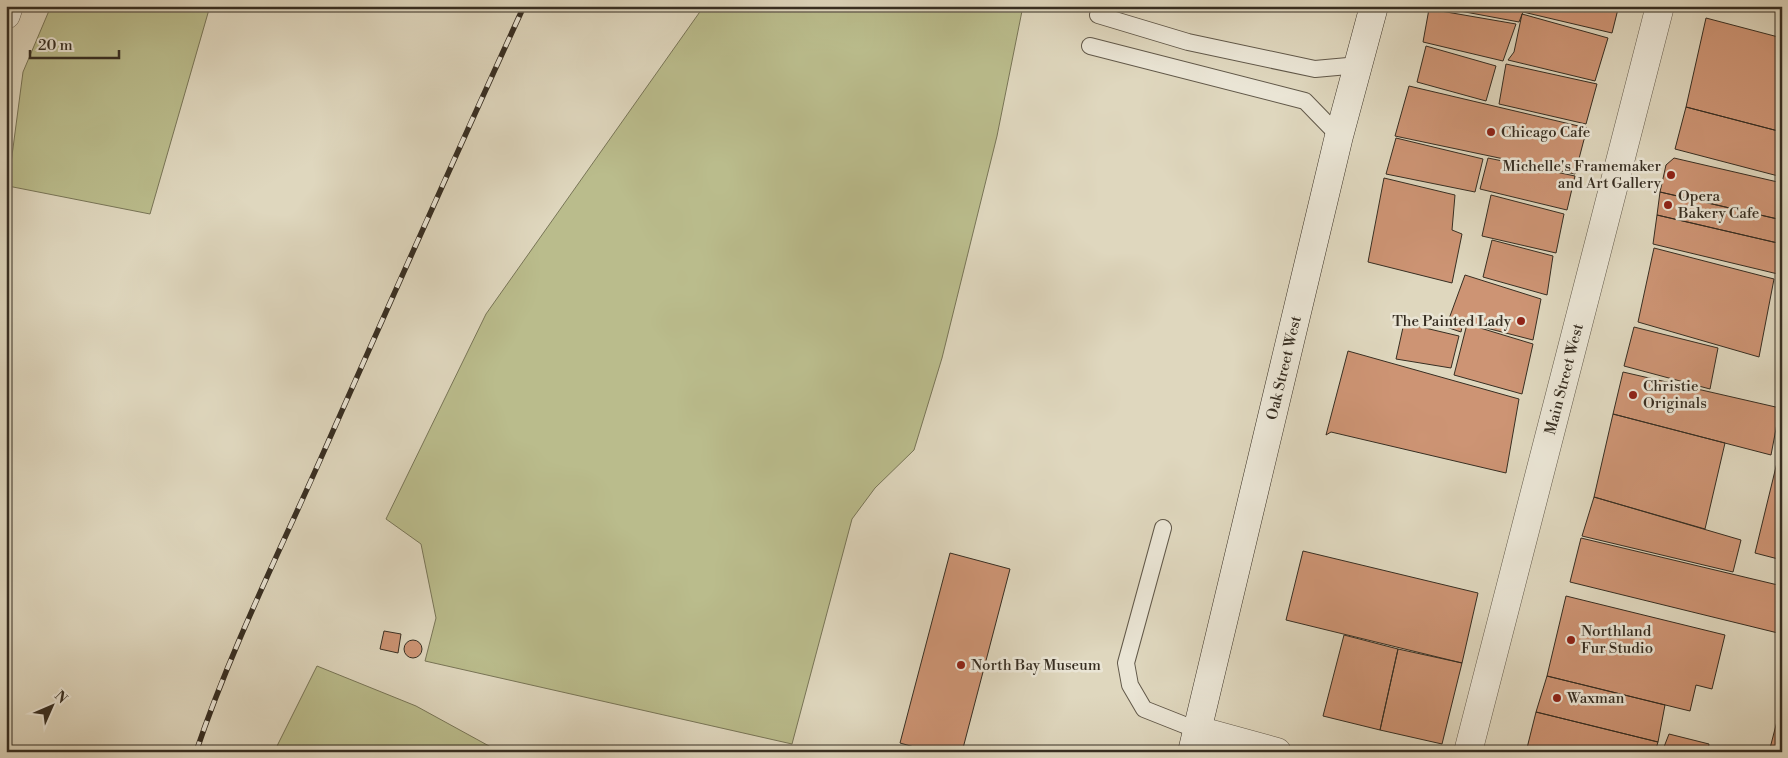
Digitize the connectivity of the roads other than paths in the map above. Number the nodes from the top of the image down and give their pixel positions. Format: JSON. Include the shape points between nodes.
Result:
{"nodes":[{"id":1,"x":8,"y":6,"type":"edge"},
{"id":2,"x":1374,"y":6,"type":"edge"},
{"id":3,"x":1660,"y":6,"type":"edge"},
{"id":4,"x":6,"y":15,"type":"edge"},
{"id":5,"x":1098,"y":15,"type":"dead end"},
{"id":6,"x":1090,"y":46,"type":"dead end"},
{"id":7,"x":1359,"y":65,"type":"junction"},
{"id":8,"x":1339,"y":136,"type":"junction"},
{"id":9,"x":1163,"y":528,"type":"dead end"},
{"id":10,"x":1194,"y":741,"type":"edge"},
{"id":11,"x":1277,"y":752,"type":"edge"},
{"id":12,"x":1468,"y":752,"type":"edge"}],
"edges":[{"from":1,"to":4,"type":"street"},
{"from":2,"to":7,"type":"street","name":"Oak Street West"},
{"from":3,"to":12,"type":"street","name":"Main Street West"},
{"from":5,"to":7,"type":"lane","via":[[1188,42],[1315,69]]},
{"from":6,"to":8,"type":"lane","via":[[1305,101]]},
{"from":7,"to":8,"type":"street","name":"Oak Street West"},
{"from":8,"to":10,"type":"street","name":"Oak Street West"},
{"from":9,"to":10,"type":"lane","via":[[1126,662],[1128,678],[1144,709]]},
{"from":10,"to":11,"type":"street"}]}
